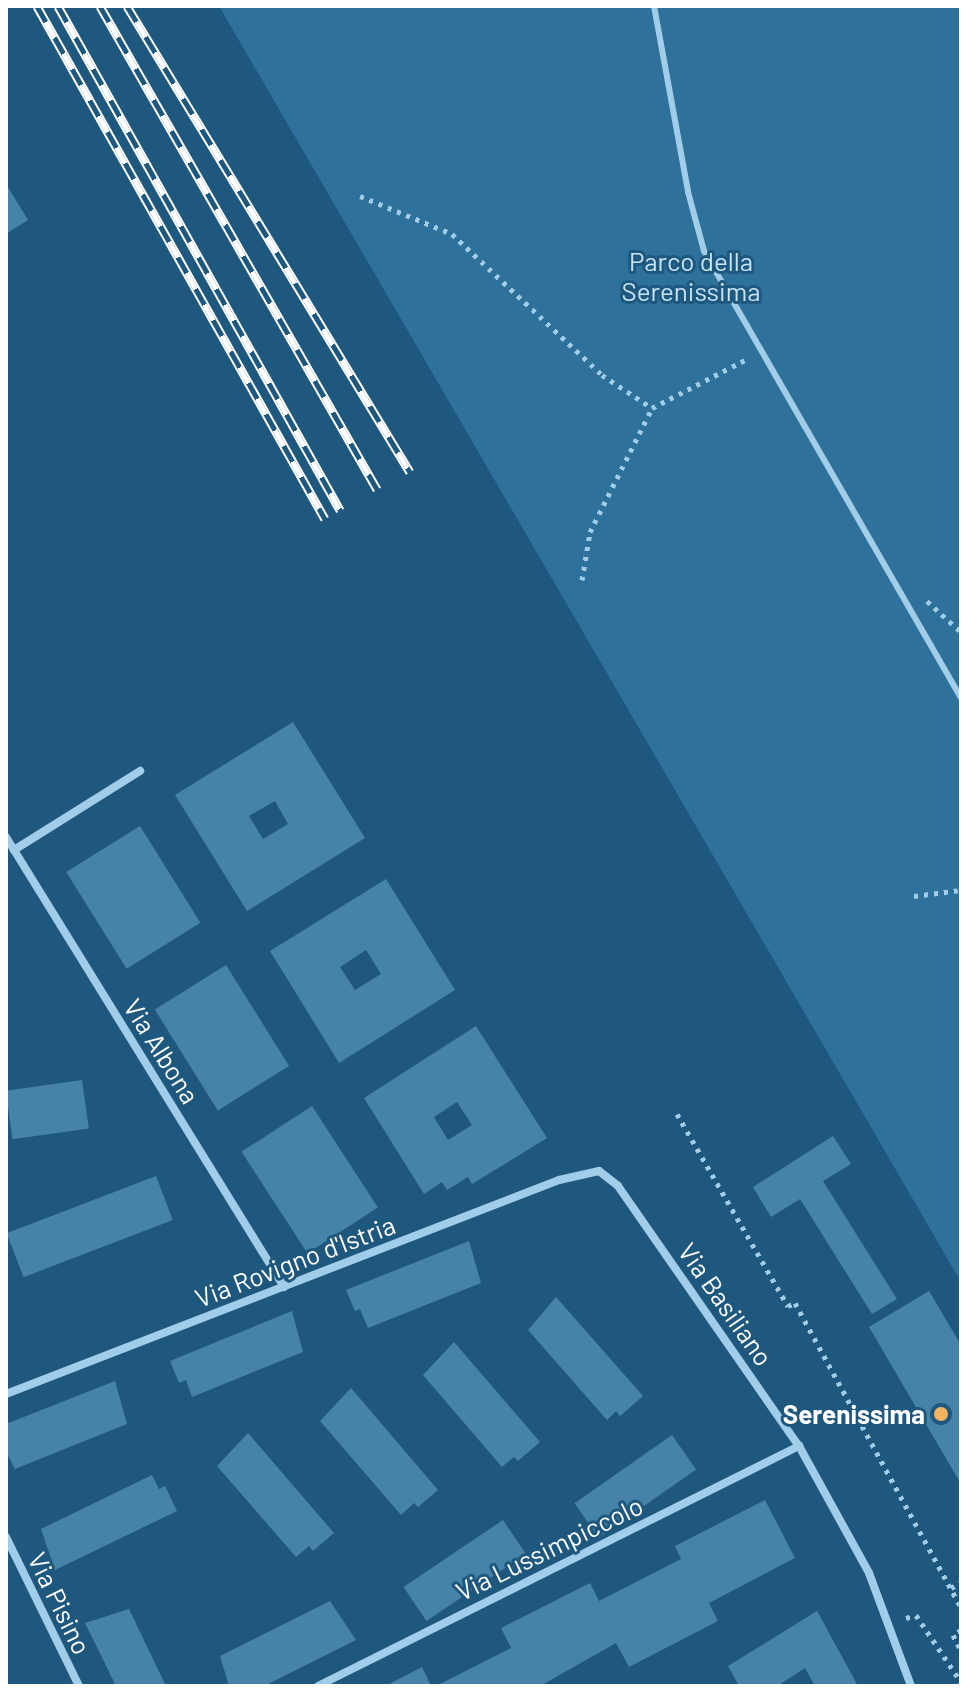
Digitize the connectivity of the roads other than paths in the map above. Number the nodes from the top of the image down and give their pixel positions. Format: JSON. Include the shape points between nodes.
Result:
{"nodes":[{"id":1,"x":654,"y":6,"type":"edge"},
{"id":2,"x":961,"y":698,"type":"edge"},
{"id":3,"x":140,"y":771,"type":"dead end"},
{"id":4,"x":6,"y":837,"type":"edge"},
{"id":5,"x":14,"y":850,"type":"junction"},
{"id":6,"x":599,"y":1171,"type":"joint"},
{"id":7,"x":284,"y":1287,"type":"junction"},
{"id":8,"x":6,"y":1394,"type":"edge"},
{"id":9,"x":799,"y":1446,"type":"junction"},
{"id":10,"x":6,"y":1537,"type":"edge"},
{"id":11,"x":79,"y":1686,"type":"edge"},
{"id":12,"x":318,"y":1686,"type":"edge"},
{"id":13,"x":911,"y":1686,"type":"edge"}],
"edges":[{"from":1,"to":2,"type":"lane","via":[[704,251]]},
{"from":3,"to":5,"type":"street"},
{"from":4,"to":5,"type":"street","name":"Via Albona"},
{"from":5,"to":7,"type":"street","name":"Via Albona"},
{"from":6,"to":7,"type":"street","name":"Via Rovigno d'Istria","via":[[568,1176]]},
{"from":6,"to":9,"type":"street","name":"Via Basiliano","via":[[618,1186]]},
{"from":7,"to":8,"type":"street","name":"Via Rovigno d'Istria"},
{"from":9,"to":12,"type":"street","name":"Via Lussimpiccolo"},
{"from":9,"to":13,"type":"street","name":"Via Basiliano","via":[[862,1559]]},
{"from":10,"to":11,"type":"street","name":"Via Pisino"}]}
